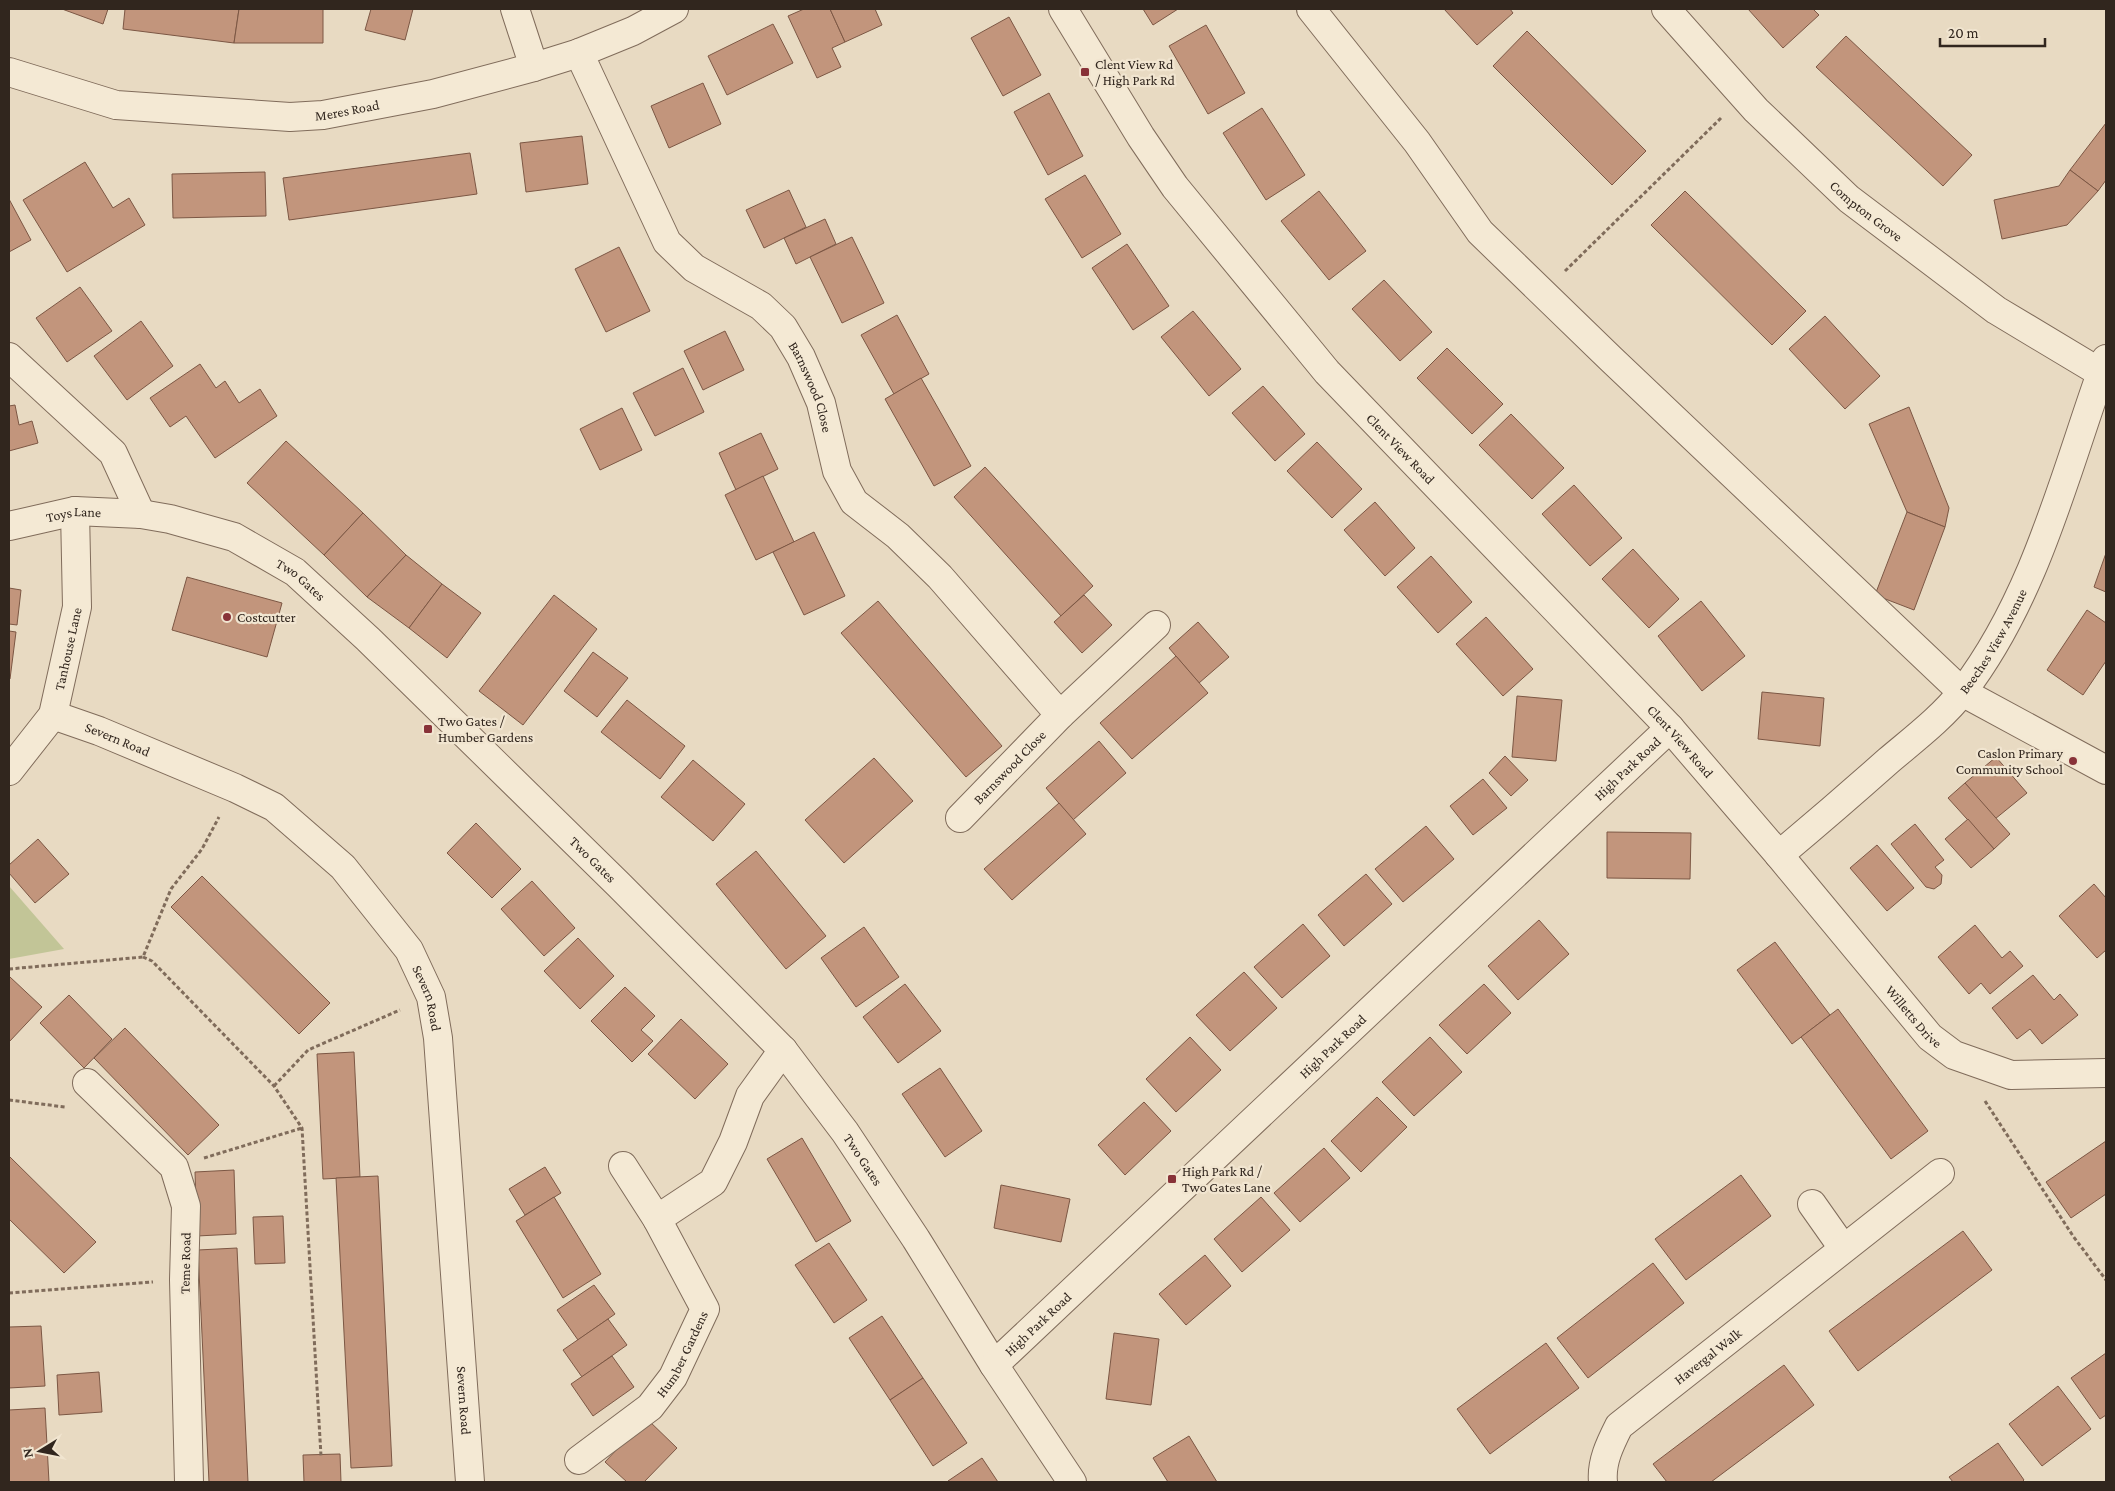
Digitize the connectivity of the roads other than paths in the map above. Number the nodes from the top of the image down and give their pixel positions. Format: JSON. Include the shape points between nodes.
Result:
{"nodes":[{"id":1,"x":515,"y":9,"type":"edge"},
{"id":2,"x":674,"y":9,"type":"edge"},
{"id":3,"x":1063,"y":9,"type":"edge"},
{"id":4,"x":1311,"y":9,"type":"edge"},
{"id":5,"x":1666,"y":9,"type":"edge"},
{"id":6,"x":579,"y":53,"type":"junction"},
{"id":7,"x":534,"y":67,"type":"junction"},
{"id":8,"x":9,"y":72,"type":"edge"},
{"id":9,"x":9,"y":357,"type":"edge"},
{"id":10,"x":2104,"y":366,"type":"edge"},
{"id":11,"x":75,"y":511,"type":"junction"},
{"id":12,"x":141,"y":514,"type":"junction"},
{"id":13,"x":9,"y":526,"type":"edge"},
{"id":14,"x":1156,"y":625,"type":"dead end"},
{"id":15,"x":1962,"y":692,"type":"junction"},
{"id":16,"x":53,"y":715,"type":"junction"},
{"id":17,"x":1060,"y":715,"type":"junction"},
{"id":18,"x":1670,"y":728,"type":"junction"},
{"id":19,"x":2106,"y":770,"type":"edge"},
{"id":20,"x":9,"y":771,"type":"edge"},
{"id":21,"x":960,"y":818,"type":"dead end"},
{"id":22,"x":1779,"y":855,"type":"junction"},
{"id":23,"x":783,"y":1050,"type":"junction"},
{"id":24,"x":2106,"y":1073,"type":"edge"},
{"id":25,"x":87,"y":1083,"type":"dead end"},
{"id":26,"x":623,"y":1166,"type":"dead end"},
{"id":27,"x":1940,"y":1173,"type":"dead end"},
{"id":28,"x":1812,"y":1204,"type":"dead end"},
{"id":29,"x":657,"y":1219,"type":"junction"},
{"id":30,"x":1843,"y":1248,"type":"junction"},
{"id":31,"x":994,"y":1365,"type":"junction"},
{"id":32,"x":579,"y":1460,"type":"dead end"},
{"id":33,"x":189,"y":1482,"type":"edge"},
{"id":34,"x":470,"y":1482,"type":"edge"},
{"id":35,"x":1072,"y":1482,"type":"edge"},
{"id":36,"x":1603,"y":1482,"type":"edge"}],
"edges":[{"from":1,"to":7,"type":"street"},
{"from":2,"to":6,"type":"street","name":"Meres Road","via":[[633,31]]},
{"from":3,"to":18,"type":"street","name":"Clent View Road","via":[[1175,187],[1327,372]]},
{"from":4,"to":15,"type":"street","via":[[1417,142],[1480,232]]},
{"from":5,"to":10,"type":"street","name":"Compton Grove","via":[[1744,95],[1849,199],[1996,310]]},
{"from":6,"to":7,"type":"street","name":"Meres Road"},
{"from":6,"to":17,"type":"street","name":"Barnswood Close","via":[[667,242],[694,268],[761,306],[783,328],[801,357],[821,403],[837,471],[854,502],[898,536],[940,577]]},
{"from":7,"to":8,"type":"street","name":"Meres Road","via":[[433,94],[323,115],[290,117],[116,104]]},
{"from":9,"to":12,"type":"street","via":[[113,453]]},
{"from":10,"to":15,"type":"street","name":"Beeches View Avenue","via":[[2020,599]]},
{"from":11,"to":12,"type":"street","name":"Toys Lane"},
{"from":11,"to":13,"type":"street","name":"Toys Lane"},
{"from":11,"to":16,"type":"street","name":"Tanhouse Lane","via":[[77,607]]},
{"from":12,"to":23,"type":"street","name":"Two Gates","via":[[234,537],[296,572]]},
{"from":14,"to":17,"type":"street","name":"Barnswood Close"},
{"from":15,"to":19,"type":"street"},
{"from":15,"to":22,"type":"street","name":"Beeches View Avenue","via":[[1933,723]]},
{"from":16,"to":20,"type":"street","name":"Tanhouse Lane"},
{"from":16,"to":34,"type":"street","name":"Severn Road","via":[[99,731],[274,807],[343,867],[409,950],[431,996],[438,1038]]},
{"from":17,"to":21,"type":"street","name":"Barnswood Close"},
{"from":18,"to":22,"type":"street","name":"Clent View Road"},
{"from":18,"to":31,"type":"street","name":"High Park Road"},
{"from":22,"to":24,"type":"street","name":"Willetts Drive","via":[[1930,1037],[1954,1055],[2012,1075]]},
{"from":23,"to":29,"type":"street","via":[[750,1096],[733,1142],[713,1182]]},
{"from":23,"to":31,"type":"street","name":"Two Gates","via":[[845,1132]]},
{"from":25,"to":33,"type":"street","name":"Teme Road","via":[[174,1167],[186,1206],[184,1280]]},
{"from":26,"to":29,"type":"street","name":"Humber Gardens"},
{"from":27,"to":30,"type":"street","name":"Havergal Walk"},
{"from":28,"to":30,"type":"street"},
{"from":29,"to":32,"type":"street","name":"Humber Gardens","via":[[705,1309],[673,1377],[650,1407]]},
{"from":30,"to":36,"type":"street","name":"Havergal Walk","via":[[1619,1426],[1608,1447]]},
{"from":31,"to":35,"type":"street","name":"Two Gates"}]}
